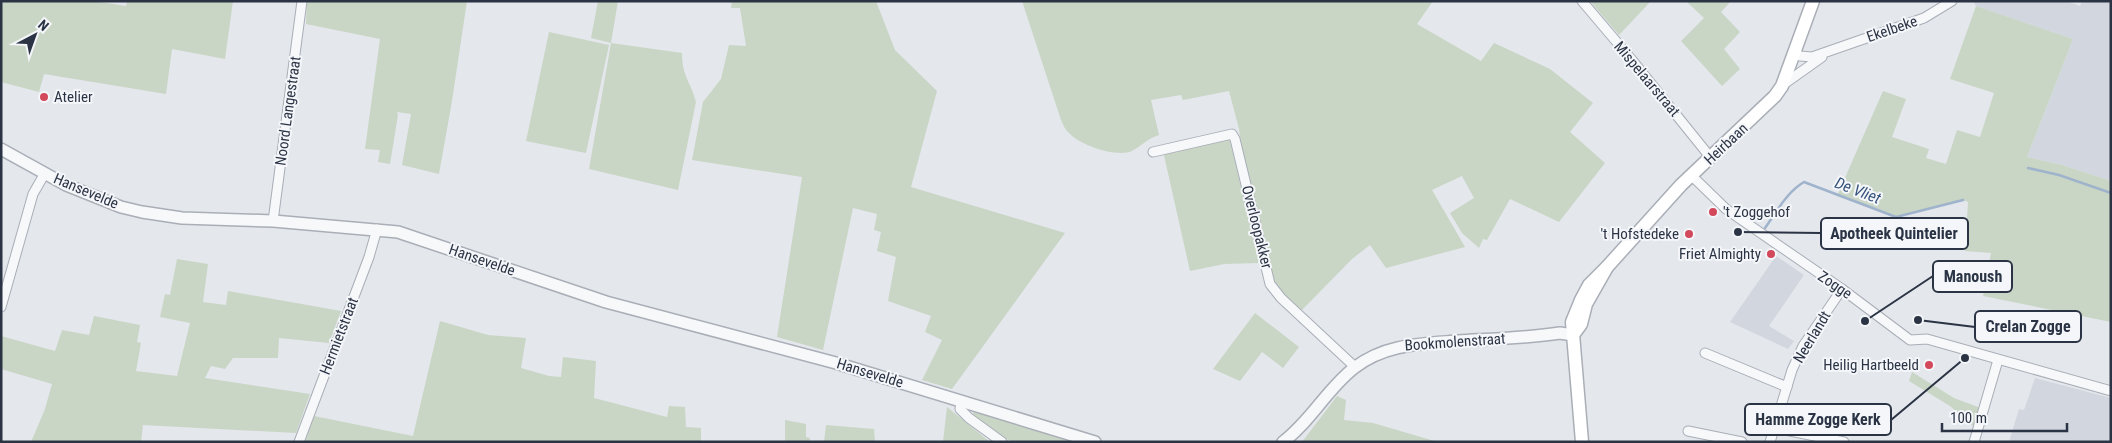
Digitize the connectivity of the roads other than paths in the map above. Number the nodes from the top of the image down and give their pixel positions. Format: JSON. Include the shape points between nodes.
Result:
{"nodes":[{"id":1,"x":302,"y":1,"type":"edge"},
{"id":2,"x":1582,"y":1,"type":"edge"},
{"id":3,"x":1813,"y":1,"type":"edge"},
{"id":4,"x":1952,"y":1,"type":"edge"},
{"id":5,"x":1830,"y":51,"type":"junction"},
{"id":6,"x":1795,"y":52,"type":"junction"},
{"id":7,"x":1783,"y":84,"type":"junction"},
{"id":8,"x":1,"y":149,"type":"edge"},
{"id":9,"x":1153,"y":152,"type":"dead end"},
{"id":10,"x":1711,"y":158,"type":"junction"},
{"id":11,"x":45,"y":173,"type":"junction"},
{"id":12,"x":1692,"y":176,"type":"junction"},
{"id":13,"x":273,"y":221,"type":"junction"},
{"id":14,"x":377,"y":229,"type":"junction"},
{"id":15,"x":1842,"y":289,"type":"junction"},
{"id":16,"x":1,"y":307,"type":"edge"},
{"id":17,"x":1574,"y":335,"type":"junction"},
{"id":18,"x":1705,"y":353,"type":"dead end"},
{"id":19,"x":1998,"y":360,"type":"junction"},
{"id":20,"x":1355,"y":367,"type":"junction"},
{"id":21,"x":1786,"y":387,"type":"junction"},
{"id":22,"x":2111,"y":391,"type":"edge"},
{"id":23,"x":961,"y":401,"type":"junction"},
{"id":24,"x":1775,"y":428,"type":"junction"},
{"id":25,"x":1688,"y":431,"type":"dead end"},
{"id":26,"x":1287,"y":440,"type":"edge"},
{"id":27,"x":299,"y":442,"type":"edge"},
{"id":28,"x":1002,"y":442,"type":"edge"},
{"id":29,"x":1095,"y":442,"type":"edge"},
{"id":30,"x":1582,"y":442,"type":"edge"},
{"id":31,"x":1742,"y":442,"type":"edge"},
{"id":32,"x":1770,"y":442,"type":"edge"},
{"id":33,"x":1844,"y":442,"type":"edge"},
{"id":34,"x":1974,"y":442,"type":"edge"}],
"edges":[{"from":1,"to":13,"type":"street","name":"Noord Langestraat"},
{"from":2,"to":10,"type":"street","name":"Mispelaarstraat"},
{"from":3,"to":6,"type":"main road","name":"Heirbaan"},
{"from":4,"to":5,"type":"street","name":"Ekelbeke","via":[[1924,18]]},
{"from":5,"to":6,"type":"street","name":"Ekelbeke","via":[[1806,57]]},
{"from":5,"to":7,"type":"street","name":"Ekelbeke"},
{"from":6,"to":7,"type":"main road","name":"Heirbaan"},
{"from":7,"to":10,"type":"main road","name":"Heirbaan","via":[[1761,112]]},
{"from":8,"to":11,"type":"street","name":"Hansevelde"},
{"from":9,"to":20,"type":"street","name":"Overloopakker","via":[[1232,134],[1270,284]]},
{"from":10,"to":12,"type":"main road","name":"Heirbaan"},
{"from":11,"to":13,"type":"street","name":"Hansevelde","via":[[96,198],[142,212],[182,218]]},
{"from":11,"to":16,"type":"street","via":[[33,194]]},
{"from":12,"to":15,"type":"street","name":"Zogge","via":[[1726,209]]},
{"from":12,"to":17,"type":"main road","name":"Heirbaan","via":[[1607,267],[1586,304],[1581,324]]},
{"from":13,"to":14,"type":"street","name":"Hansevelde"},
{"from":14,"to":23,"type":"street","name":"Hansevelde","via":[[416,237],[641,312],[828,360]]},
{"from":14,"to":27,"type":"street","name":"Hermietstraat"},
{"from":15,"to":19,"type":"street","name":"Zogge","via":[[1910,340],[1927,339]]},
{"from":15,"to":21,"type":"street","name":"Neerlandt","via":[[1803,346]]},
{"from":17,"to":20,"type":"street","name":"Bookmolenstraat","via":[[1560,333],[1402,346],[1370,356]]},
{"from":17,"to":30,"type":"main road","name":"Heirbaan"},
{"from":18,"to":21,"type":"street"},
{"from":19,"to":22,"type":"street","name":"Zogge"},
{"from":19,"to":34,"type":"street"},
{"from":20,"to":26,"type":"street","name":"Bookmolenstraat"},
{"from":21,"to":24,"type":"street","name":"Neerlandt"},
{"from":23,"to":28,"type":"street","via":[[960,409]]},
{"from":23,"to":29,"type":"street"},
{"from":24,"to":32,"type":"street","name":"Neerlandt"},
{"from":24,"to":33,"type":"street"},
{"from":25,"to":31,"type":"street"}]}
